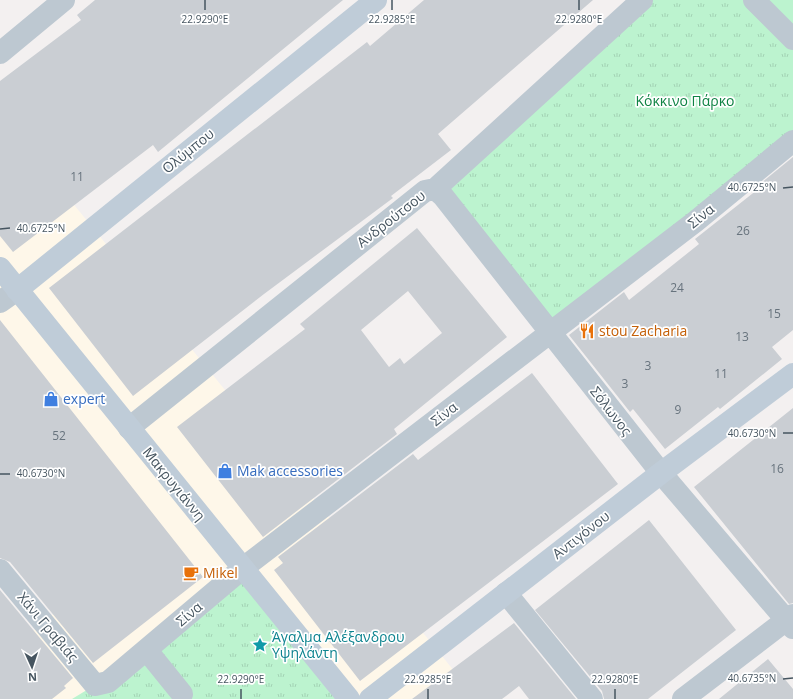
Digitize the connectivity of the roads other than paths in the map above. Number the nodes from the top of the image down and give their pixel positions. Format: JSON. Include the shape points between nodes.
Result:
{"nodes":[{"id":1,"x":64,"y":0,"type":"edge"},
{"id":2,"x":376,"y":0,"type":"edge"},
{"id":3,"x":642,"y":0,"type":"edge"},
{"id":4,"x":754,"y":0,"type":"edge"},
{"id":5,"x":793,"y":39,"type":"edge"},
{"id":6,"x":0,"y":53,"type":"edge"},
{"id":7,"x":793,"y":141,"type":"edge"},
{"id":8,"x":435,"y":189,"type":"junction"},
{"id":9,"x":0,"y":268,"type":"edge"},
{"id":10,"x":17,"y":290,"type":"junction"},
{"id":11,"x":0,"y":302,"type":"edge"},
{"id":12,"x":549,"y":333,"type":"junction"},
{"id":13,"x":793,"y":374,"type":"edge"},
{"id":14,"x":130,"y":428,"type":"junction"},
{"id":15,"x":661,"y":473,"type":"junction"},
{"id":16,"x":243,"y":568,"type":"junction"},
{"id":17,"x":0,"y":570,"type":"edge"},
{"id":18,"x":506,"y":593,"type":"junction"},
{"id":19,"x":791,"y":621,"type":"edge"},
{"id":20,"x":153,"y":658,"type":"dead end"},
{"id":21,"x":96,"y":685,"type":"joint"},
{"id":22,"x":182,"y":694,"type":"dead end"},
{"id":23,"x":349,"y":699,"type":"edge"},
{"id":24,"x":370,"y":699,"type":"edge"},
{"id":25,"x":592,"y":699,"type":"edge"},
{"id":26,"x":684,"y":699,"type":"edge"}],
"edges":[{"from":1,"to":6,"type":"street"},
{"from":2,"to":10,"type":"street","name":"Ολύμπου"},
{"from":3,"to":8,"type":"street","name":"Ανδρούτσου"},
{"from":4,"to":5,"type":"street"},
{"from":7,"to":12,"type":"street","name":"Σίνα","via":[[696,221]]},
{"from":8,"to":12,"type":"street","name":"Σόλωνος"},
{"from":8,"to":14,"type":"street","name":"Ανδρούτσου","via":[[425,191]]},
{"from":9,"to":10,"type":"street","name":"Μακρυγιάννη"},
{"from":10,"to":11,"type":"street","name":"Ολύμπου"},
{"from":10,"to":14,"type":"street","name":"Μακρυγιάννη"},
{"from":12,"to":15,"type":"street","name":"Σόλωνος"},
{"from":12,"to":16,"type":"street","name":"Σίνα"},
{"from":13,"to":15,"type":"street","name":"Αντιγόνου"},
{"from":14,"to":16,"type":"street","name":"Μακρυγιάννη"},
{"from":15,"to":18,"type":"street","name":"Αντιγόνου"},
{"from":15,"to":19,"type":"street","name":"Σόλωνος"},
{"from":16,"to":21,"type":"street","name":"Σίνα","via":[[108,682]]},
{"from":16,"to":23,"type":"street","name":"Μακρυγιάννη"},
{"from":17,"to":21,"type":"street","name":"Χάνι Γραβιάς"},
{"from":18,"to":24,"type":"street","name":"Αντιγόνου"},
{"from":18,"to":25,"type":"street"},
{"from":19,"to":26,"type":"street"},
{"from":20,"to":22,"type":"street"}]}
